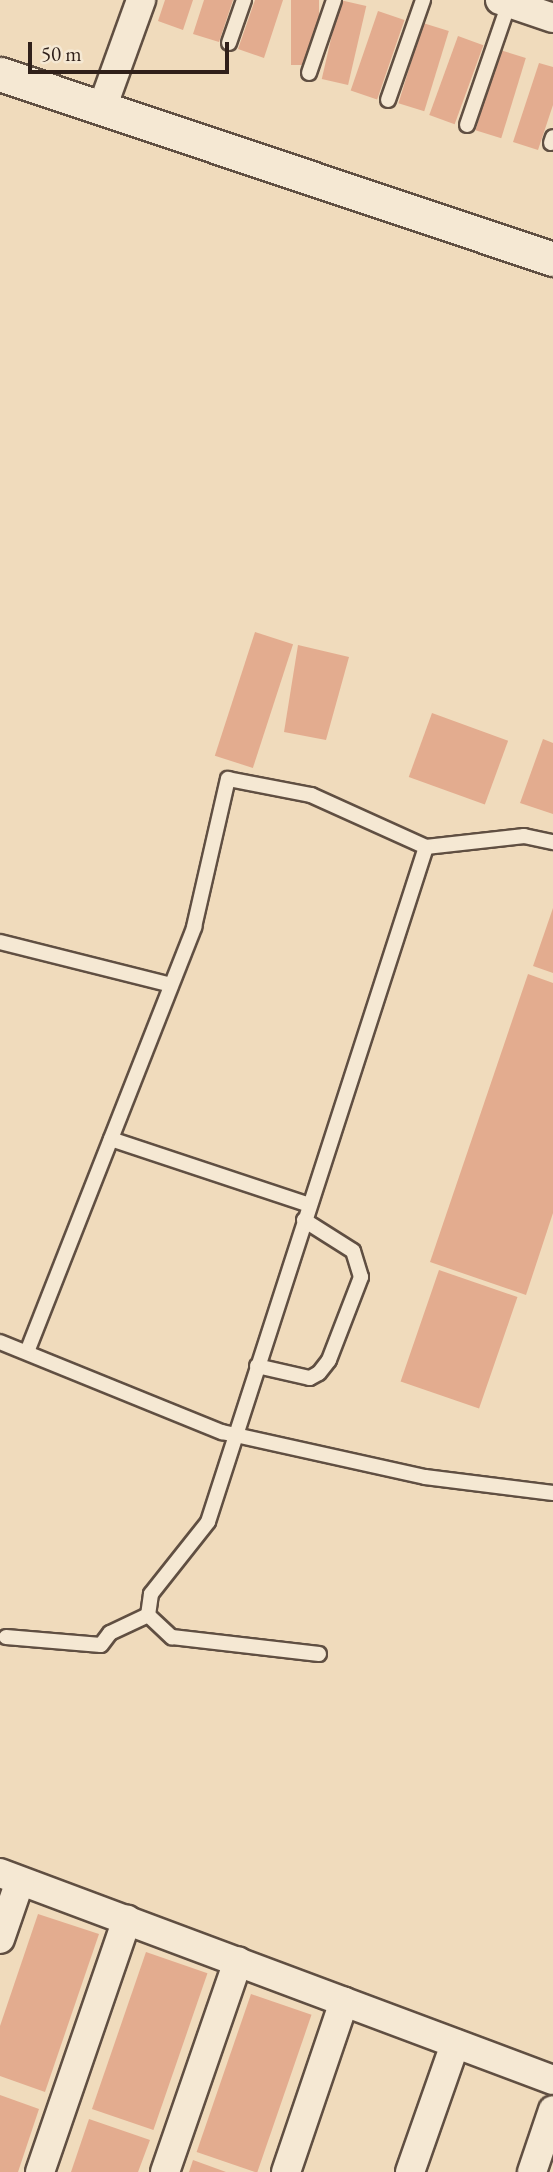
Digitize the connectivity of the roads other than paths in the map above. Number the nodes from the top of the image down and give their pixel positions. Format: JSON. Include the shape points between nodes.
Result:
{"nodes":[{"id":1,"x":141,"y":0,"type":"edge"},
{"id":2,"x":244,"y":0,"type":"edge"},
{"id":3,"x":334,"y":0,"type":"edge"},
{"id":4,"x":422,"y":0,"type":"edge"},
{"id":5,"x":507,"y":1,"type":"edge"},
{"id":6,"x":553,"y":18,"type":"edge"},
{"id":7,"x":229,"y":43,"type":"dead end"},
{"id":8,"x":309,"y":73,"type":"dead end"},
{"id":9,"x":0,"y":74,"type":"edge"},
{"id":10,"x":388,"y":100,"type":"dead end"},
{"id":11,"x":102,"y":108,"type":"junction"},
{"id":12,"x":467,"y":125,"type":"dead end"},
{"id":13,"x":553,"y":259,"type":"edge"},
{"id":14,"x":553,"y":842,"type":"edge"},
{"id":15,"x":426,"y":847,"type":"junction"},
{"id":16,"x":0,"y":942,"type":"edge"},
{"id":17,"x":171,"y":985,"type":"junction"},
{"id":18,"x":111,"y":1139,"type":"junction"},
{"id":19,"x":309,"y":1205,"type":"junction"},
{"id":20,"x":304,"y":1220,"type":"junction"},
{"id":21,"x":0,"y":1342,"type":"edge"},
{"id":22,"x":27,"y":1352,"type":"junction"},
{"id":23,"x":257,"y":1366,"type":"junction"},
{"id":24,"x":234,"y":1435,"type":"junction"},
{"id":25,"x":553,"y":1493,"type":"edge"},
{"id":26,"x":148,"y":1615,"type":"junction"},
{"id":27,"x":6,"y":1637,"type":"dead end"},
{"id":28,"x":319,"y":1654,"type":"dead end"},
{"id":29,"x":10,"y":1877,"type":"edge"},
{"id":30,"x":127,"y":1920,"type":"junction"},
{"id":31,"x":0,"y":1939,"type":"edge"},
{"id":32,"x":238,"y":1961,"type":"junction"},
{"id":33,"x":344,"y":2002,"type":"junction"},
{"id":34,"x":455,"y":2044,"type":"junction"},
{"id":35,"x":553,"y":2080,"type":"edge"},
{"id":36,"x":553,"y":2110,"type":"edge"},
{"id":37,"x":40,"y":2172,"type":"edge"},
{"id":38,"x":165,"y":2172,"type":"edge"},
{"id":39,"x":286,"y":2172,"type":"edge"},
{"id":40,"x":410,"y":2172,"type":"edge"},
{"id":41,"x":532,"y":2172,"type":"edge"}],
"edges":[{"from":1,"to":11,"type":"street"},
{"from":2,"to":7,"type":"lane"},
{"from":3,"to":8,"type":"lane"},
{"from":4,"to":10,"type":"lane"},
{"from":5,"to":6,"type":"street"},
{"from":5,"to":12,"type":"lane"},
{"from":9,"to":11,"type":"street"},
{"from":11,"to":13,"type":"street"},
{"from":14,"to":15,"type":"lane","via":[[524,836]]},
{"from":15,"to":17,"type":"lane","via":[[311,795],[228,779],[194,927]]},
{"from":15,"to":19,"type":"lane"},
{"from":16,"to":17,"type":"lane"},
{"from":17,"to":18,"type":"lane"},
{"from":18,"to":19,"type":"lane"},
{"from":18,"to":22,"type":"lane"},
{"from":19,"to":20,"type":"lane"},
{"from":20,"to":23,"type":"lane"},
{"from":20,"to":23,"type":"lane","via":[[353,1251],[361,1277],[329,1360],[319,1373],[310,1378]]},
{"from":21,"to":22,"type":"lane"},
{"from":22,"to":24,"type":"lane"},
{"from":23,"to":24,"type":"lane"},
{"from":24,"to":25,"type":"lane","via":[[425,1477]]},
{"from":24,"to":26,"type":"lane","via":[[208,1522],[151,1594]]},
{"from":26,"to":27,"type":"lane","via":[[110,1633],[101,1645]]},
{"from":26,"to":28,"type":"lane","via":[[172,1637]]},
{"from":29,"to":30,"type":"street"},
{"from":29,"to":31,"type":"street"},
{"from":30,"to":32,"type":"street"},
{"from":30,"to":37,"type":"street"},
{"from":32,"to":33,"type":"street"},
{"from":32,"to":38,"type":"street"},
{"from":33,"to":34,"type":"street"},
{"from":33,"to":39,"type":"street"},
{"from":34,"to":35,"type":"street"},
{"from":34,"to":40,"type":"street"},
{"from":36,"to":41,"type":"street"}]}
